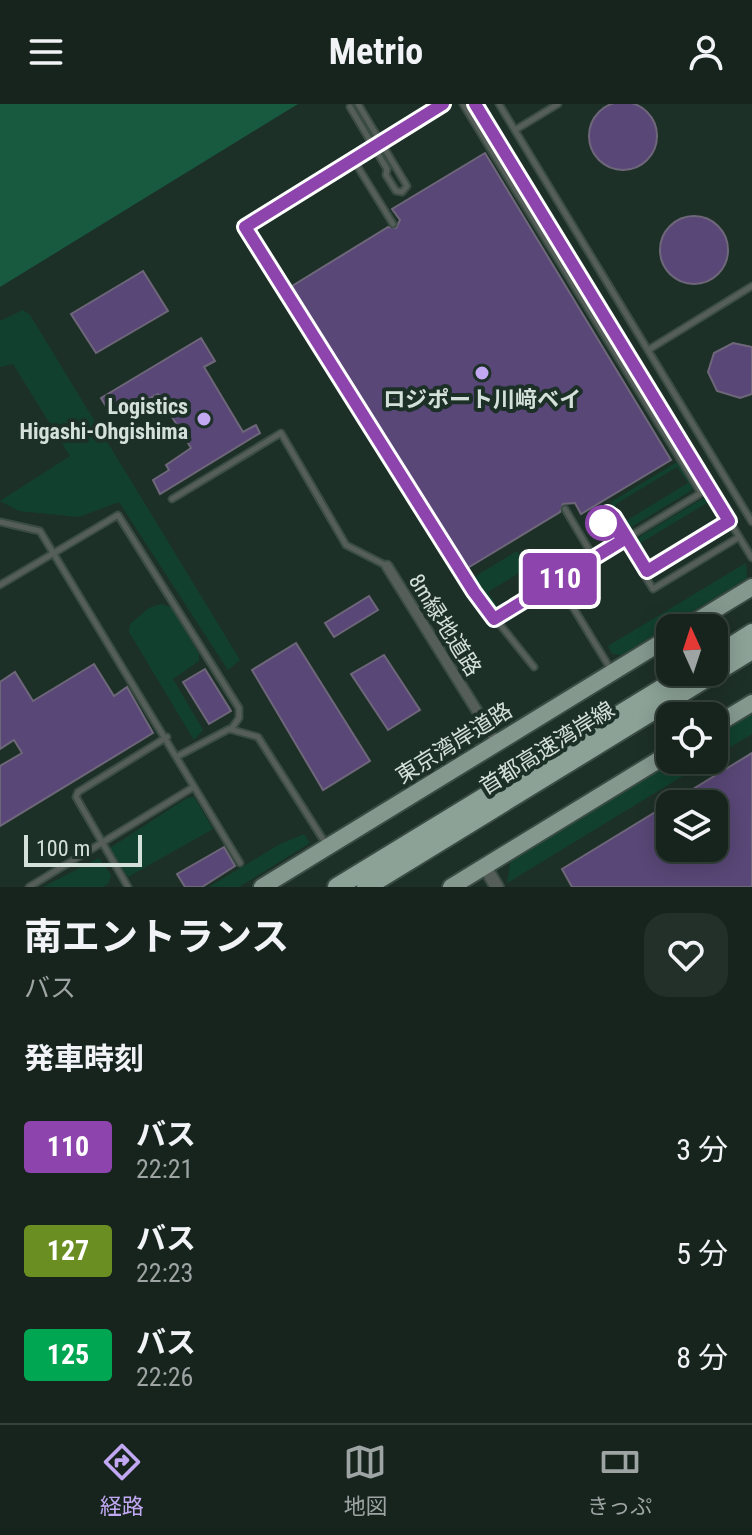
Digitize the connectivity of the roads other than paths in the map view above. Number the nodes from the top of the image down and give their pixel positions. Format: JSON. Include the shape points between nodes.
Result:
{"nodes":[{"id":1,"x":358,"y":104,"type":"edge"},
{"id":2,"x":443,"y":104,"type":"edge"},
{"id":3,"x":463,"y":104,"type":"edge"},
{"id":4,"x":475,"y":104,"type":"edge"},
{"id":5,"x":499,"y":104,"type":"edge"},
{"id":6,"x":558,"y":104,"type":"edge"},
{"id":7,"x":350,"y":107,"type":"dead end"},
{"id":8,"x":515,"y":130,"type":"junction"},
{"id":9,"x":381,"y":142,"type":"junction"},
{"id":10,"x":373,"y":146,"type":"junction"},
{"id":11,"x":353,"y":159,"type":"junction"},
{"id":12,"x":402,"y":160,"type":"dead end"},
{"id":13,"x":394,"y":165,"type":"junction"},
{"id":14,"x":387,"y":169,"type":"junction"},
{"id":15,"x":393,"y":224,"type":"dead end"},
{"id":16,"x":752,"y":286,"type":"edge"},
{"id":17,"x":648,"y":350,"type":"junction"},
{"id":18,"x":172,"y":499,"type":"dead end"},
{"id":19,"x":565,"y":509,"type":"dead end"},
{"id":20,"x":729,"y":521,"type":"junction"},
{"id":21,"x":0,"y":522,"type":"edge"},
{"id":22,"x":752,"y":522,"type":"edge"},
{"id":23,"x":739,"y":537,"type":"junction"},
{"id":24,"x":625,"y":539,"type":"junction"},
{"id":25,"x":54,"y":553,"type":"junction"},
{"id":26,"x":594,"y":558,"type":"junction"},
{"id":27,"x":752,"y":558,"type":"edge"},
{"id":28,"x":387,"y":566,"type":"joint"},
{"id":29,"x":557,"y":581,"type":"junction"},
{"id":30,"x":0,"y":585,"type":"edge"},
{"id":31,"x":752,"y":587,"type":"edge"},
{"id":32,"x":708,"y":614,"type":"edge"},
{"id":33,"x":494,"y":619,"type":"junction"},
{"id":34,"x":752,"y":633,"type":"edge"},
{"id":35,"x":656,"y":645,"type":"edge"},
{"id":36,"x":728,"y":648,"type":"edge"},
{"id":37,"x":752,"y":650,"type":"edge"},
{"id":38,"x":534,"y":667,"type":"dead end"},
{"id":39,"x":612,"y":672,"type":"junction"},
{"id":40,"x":666,"y":686,"type":"edge"},
{"id":41,"x":752,"y":703,"type":"edge"},
{"id":42,"x":728,"y":718,"type":"edge"},
{"id":43,"x":232,"y":728,"type":"junction"},
{"id":44,"x":167,"y":737,"type":"junction"},
{"id":45,"x":497,"y":743,"type":"junction"},
{"id":46,"x":178,"y":756,"type":"junction"},
{"id":47,"x":656,"y":762,"type":"edge"},
{"id":48,"x":192,"y":788,"type":"junction"},
{"id":49,"x":101,"y":844,"type":"junction"},
{"id":50,"x":327,"y":847,"type":"junction"},
{"id":51,"x":240,"y":863,"type":"dead end"},
{"id":52,"x":485,"y":867,"type":"junction"},
{"id":53,"x":29,"y":887,"type":"edge"},
{"id":54,"x":128,"y":887,"type":"edge"},
{"id":55,"x":262,"y":887,"type":"edge"},
{"id":56,"x":337,"y":887,"type":"edge"},
{"id":57,"x":366,"y":887,"type":"edge"},
{"id":58,"x":451,"y":887,"type":"edge"},
{"id":59,"x":497,"y":887,"type":"edge"}],
"edges":[{"from":1,"to":9,"type":"lane"},
{"from":2,"to":9,"type":"lane"},
{"from":3,"to":24,"type":"lane","via":[[701,493]]},
{"from":4,"to":20,"type":"lane"},
{"from":5,"to":8,"type":"lane"},
{"from":6,"to":8,"type":"lane"},
{"from":7,"to":10,"type":"lane"},
{"from":8,"to":17,"type":"lane"},
{"from":9,"to":10,"type":"lane"},
{"from":9,"to":13,"type":"lane"},
{"from":10,"to":11,"type":"lane"},
{"from":10,"to":14,"type":"lane"},
{"from":11,"to":15,"type":"lane"},
{"from":11,"to":33,"type":"lane","via":[[245,227]]},
{"from":12,"to":13,"type":"lane"},
{"from":13,"to":14,"type":"lane"},
{"from":13,"to":14,"type":"lane","via":[[407,186],[402,192],[396,191]]},
{"from":16,"to":17,"type":"lane"},
{"from":17,"to":22,"type":"lane"},
{"from":18,"to":28,"type":"lane","via":[[281,433],[346,545]]},
{"from":19,"to":26,"type":"lane"},
{"from":20,"to":23,"type":"lane"},
{"from":20,"to":24,"type":"lane","via":[[647,571]]},
{"from":21,"to":25,"type":"lane","via":[[40,531]]},
{"from":23,"to":24,"type":"lane","via":[[653,589]]},
{"from":23,"to":27,"type":"lane"},
{"from":24,"to":24,"type":"lane","via":[[608,531],[603,516],[614,517]]},
{"from":24,"to":26,"type":"lane"},
{"from":25,"to":30,"type":"lane"},
{"from":25,"to":43,"type":"lane","via":[[111,516],[122,518],[239,708]]},
{"from":25,"to":44,"type":"lane"},
{"from":26,"to":29,"type":"lane"},
{"from":28,"to":45,"type":"street","name":"8m緑地道路"},
{"from":29,"to":33,"type":"lane"},
{"from":29,"to":39,"type":"lane"},
{"from":31,"to":32,"type":"highway"},
{"from":33,"to":38,"type":"lane"},
{"from":34,"to":36,"type":"highway"},
{"from":35,"to":39,"type":"highway","name":"東京湾岸道路"},
{"from":37,"to":57,"type":"highway","name":"首都高速湾岸線"},
{"from":39,"to":45,"type":"highway","name":"東京湾岸道路"},
{"from":40,"to":56,"type":"highway","name":"首都高速湾岸線"},
{"from":41,"to":42,"type":"highway"},
{"from":43,"to":46,"type":"lane"},
{"from":43,"to":50,"type":"lane","via":[[263,741]]},
{"from":44,"to":46,"type":"lane"},
{"from":44,"to":49,"type":"lane","via":[[78,792],[77,802]]},
{"from":45,"to":50,"type":"highway","name":"東京湾岸道路"},
{"from":46,"to":48,"type":"lane"},
{"from":47,"to":52,"type":"highway"},
{"from":48,"to":49,"type":"lane"},
{"from":48,"to":51,"type":"lane"},
{"from":49,"to":53,"type":"lane"},
{"from":49,"to":54,"type":"lane"},
{"from":50,"to":55,"type":"highway","name":"東京湾岸道路"},
{"from":52,"to":58,"type":"highway"},
{"from":52,"to":59,"type":"street"}]}
